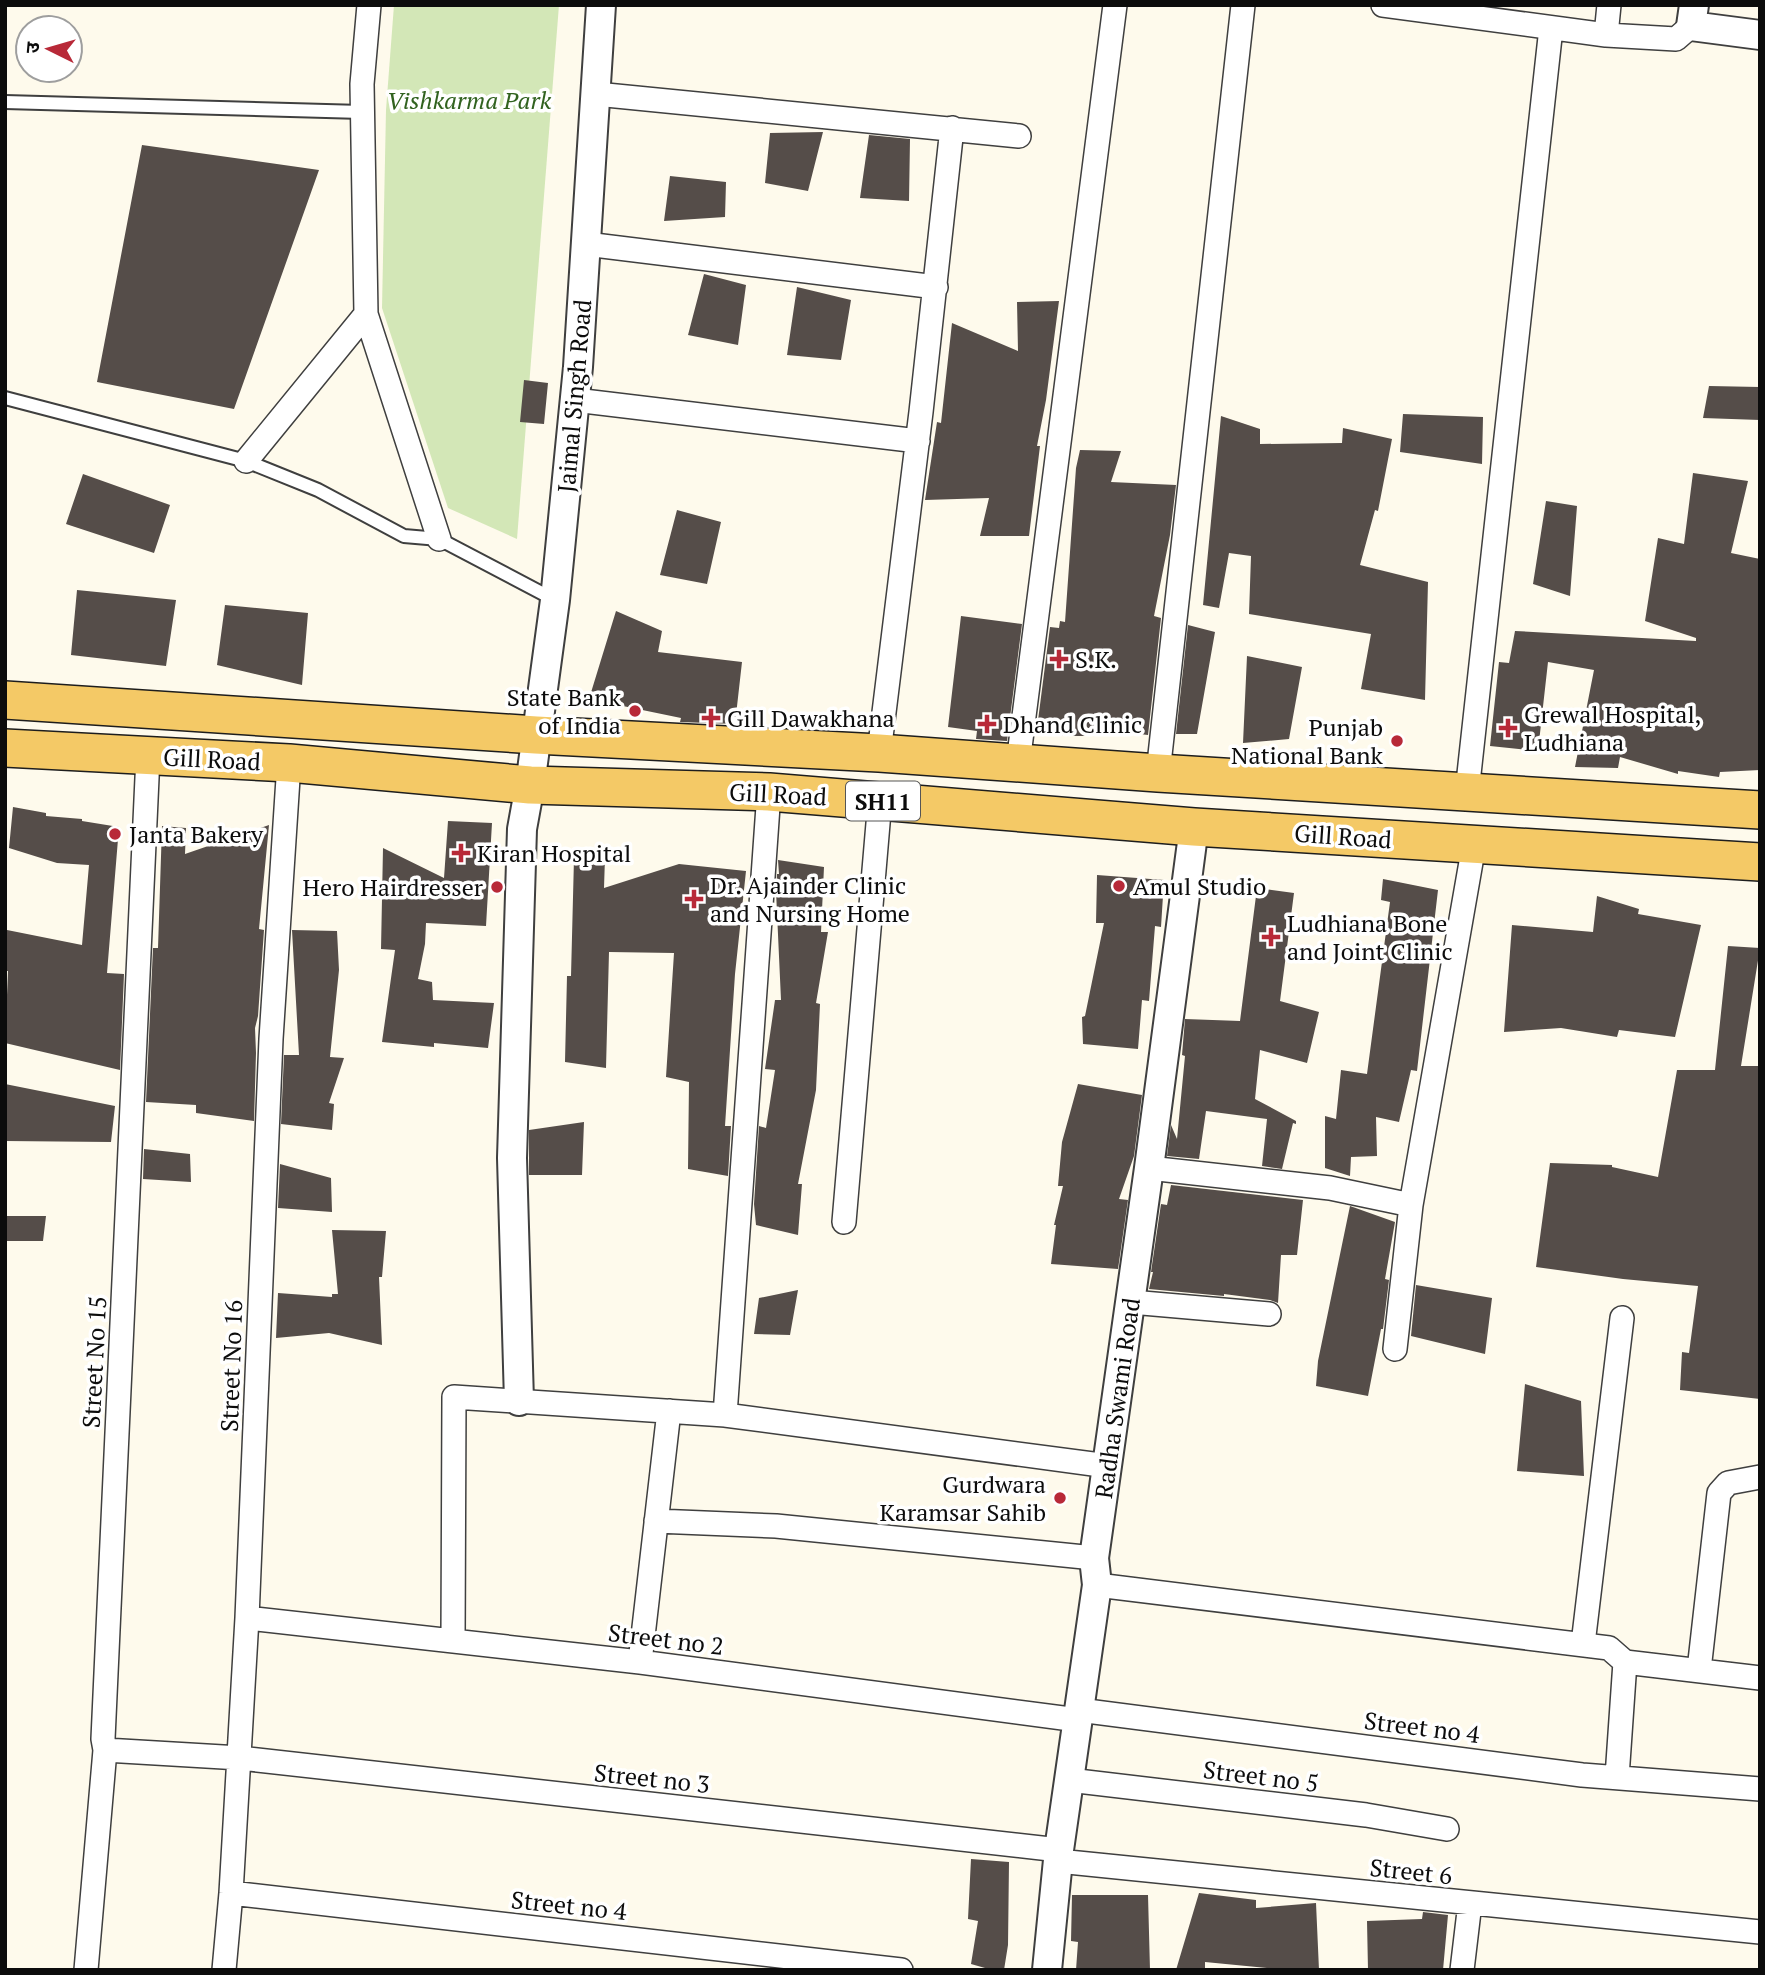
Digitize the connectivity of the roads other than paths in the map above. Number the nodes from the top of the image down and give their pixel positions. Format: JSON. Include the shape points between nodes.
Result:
{"nodes":[{"id":1,"x":369,"y":5,"type":"edge"},
{"id":2,"x":601,"y":5,"type":"edge"},
{"id":3,"x":1115,"y":5,"type":"edge"},
{"id":4,"x":1243,"y":5,"type":"edge"},
{"id":5,"x":1384,"y":5,"type":"edge"},
{"id":6,"x":1609,"y":5,"type":"edge"},
{"id":7,"x":1470,"y":10,"type":"edge"},
{"id":8,"x":1692,"y":16,"type":"edge"},
{"id":9,"x":1551,"y":27,"type":"junction"},
{"id":10,"x":1606,"y":35,"type":"junction"},
{"id":11,"x":1760,"y":36,"type":"edge"},
{"id":12,"x":596,"y":93,"type":"junction"},
{"id":13,"x":5,"y":102,"type":"edge"},
{"id":14,"x":362,"y":112,"type":"junction"},
{"id":15,"x":952,"y":128,"type":"junction"},
{"id":16,"x":1019,"y":136,"type":"dead end"},
{"id":17,"x":586,"y":244,"type":"junction"},
{"id":18,"x":936,"y":287,"type":"junction"},
{"id":19,"x":366,"y":314,"type":"junction"},
{"id":20,"x":5,"y":398,"type":"edge"},
{"id":21,"x":575,"y":400,"type":"junction"},
{"id":22,"x":918,"y":441,"type":"junction"},
{"id":23,"x":246,"y":461,"type":"junction"},
{"id":24,"x":439,"y":540,"type":"junction"},
{"id":25,"x":555,"y":600,"type":"junction"},
{"id":26,"x":5,"y":700,"type":"edge"},
{"id":27,"x":536,"y":735,"type":"junction"},
{"id":28,"x":5,"y":748,"type":"edge"},
{"id":29,"x":879,"y":753,"type":"junction"},
{"id":30,"x":148,"y":756,"type":"junction"},
{"id":31,"x":289,"y":763,"type":"junction"},
{"id":32,"x":1018,"y":763,"type":"junction"},
{"id":33,"x":1158,"y":773,"type":"junction"},
{"id":34,"x":530,"y":785,"type":"junction"},
{"id":35,"x":769,"y":792,"type":"junction"},
{"id":36,"x":1467,"y":792,"type":"junction"},
{"id":37,"x":880,"y":800,"type":"junction"},
{"id":38,"x":1760,"y":810,"type":"edge"},
{"id":39,"x":1194,"y":827,"type":"junction"},
{"id":40,"x":1475,"y":845,"type":"junction"},
{"id":41,"x":1760,"y":862,"type":"edge"},
{"id":42,"x":1149,"y":1168,"type":"junction"},
{"id":43,"x":1412,"y":1205,"type":"junction"},
{"id":44,"x":844,"y":1222,"type":"dead end"},
{"id":45,"x":1130,"y":1302,"type":"junction"},
{"id":46,"x":1269,"y":1314,"type":"dead end"},
{"id":47,"x":1622,"y":1318,"type":"dead end"},
{"id":48,"x":1395,"y":1349,"type":"dead end"},
{"id":49,"x":519,"y":1401,"type":"junction"},
{"id":50,"x":669,"y":1411,"type":"junction"},
{"id":51,"x":726,"y":1415,"type":"junction"},
{"id":52,"x":1108,"y":1466,"type":"junction"},
{"id":53,"x":1760,"y":1477,"type":"edge"},
{"id":54,"x":656,"y":1521,"type":"junction"},
{"id":55,"x":1096,"y":1571,"type":"junction"},
{"id":56,"x":247,"y":1618,"type":"junction"},
{"id":57,"x":453,"y":1641,"type":"junction"},
{"id":58,"x":1583,"y":1644,"type":"junction"},
{"id":59,"x":640,"y":1662,"type":"junction"},
{"id":60,"x":1625,"y":1662,"type":"junction"},
{"id":61,"x":1699,"y":1670,"type":"junction"},
{"id":62,"x":1760,"y":1678,"type":"edge"},
{"id":63,"x":1078,"y":1715,"type":"junction"},
{"id":64,"x":105,"y":1750,"type":"junction"},
{"id":65,"x":240,"y":1758,"type":"junction"},
{"id":66,"x":1618,"y":1777,"type":"junction"},
{"id":67,"x":1069,"y":1780,"type":"junction"},
{"id":68,"x":1760,"y":1789,"type":"edge"},
{"id":69,"x":1447,"y":1829,"type":"dead end"},
{"id":70,"x":1059,"y":1856,"type":"junction"},
{"id":71,"x":231,"y":1894,"type":"junction"},
{"id":72,"x":1470,"y":1903,"type":"junction"},
{"id":73,"x":1760,"y":1933,"type":"edge"},
{"id":74,"x":86,"y":1970,"type":"edge"},
{"id":75,"x":224,"y":1970,"type":"edge"},
{"id":76,"x":901,"y":1970,"type":"edge"},
{"id":77,"x":1047,"y":1970,"type":"edge"},
{"id":78,"x":1462,"y":1970,"type":"edge"}],
"edges":[{"from":1,"to":14,"type":"street"},
{"from":2,"to":12,"type":"street","name":"Jaimal Singh Road"},
{"from":3,"to":32,"type":"street"},
{"from":4,"to":33,"type":"street"},
{"from":5,"to":7,"type":"street"},
{"from":6,"to":10,"type":"street"},
{"from":7,"to":9,"type":"street"},
{"from":8,"to":10,"type":"street","via":[[1676,39]]},
{"from":8,"to":11,"type":"street"},
{"from":9,"to":10,"type":"street"},
{"from":9,"to":36,"type":"street"},
{"from":12,"to":15,"type":"street"},
{"from":12,"to":17,"type":"street","name":"Jaimal Singh Road"},
{"from":13,"to":14,"type":"lane"},
{"from":14,"to":19,"type":"street"},
{"from":15,"to":16,"type":"street"},
{"from":15,"to":18,"type":"street"},
{"from":17,"to":18,"type":"street"},
{"from":17,"to":21,"type":"street","name":"Jaimal Singh Road"},
{"from":18,"to":22,"type":"street"},
{"from":19,"to":23,"type":"street"},
{"from":19,"to":24,"type":"street"},
{"from":20,"to":23,"type":"lane"},
{"from":21,"to":22,"type":"street"},
{"from":21,"to":25,"type":"street","name":"Jaimal Singh Road"},
{"from":22,"to":29,"type":"street"},
{"from":23,"to":24,"type":"lane","via":[[318,490],[404,536]]},
{"from":24,"to":25,"type":"lane"},
{"from":25,"to":27,"type":"street","name":"Jaimal Singh Road"},
{"from":26,"to":27,"type":"main road","name":"Gill Road","number":"SH11"},
{"from":27,"to":29,"type":"main road","name":"Gill Road","number":"SH11"},
{"from":27,"to":34,"type":"street","name":"Jaimal Singh Road"},
{"from":28,"to":30,"type":"main road","name":"Gill Road","number":"SH11"},
{"from":29,"to":32,"type":"main road","name":"Gill Road","number":"SH11"},
{"from":30,"to":31,"type":"main road","name":"Gill Road","number":"SH11"},
{"from":30,"to":64,"type":"street","name":"Street No 15"},
{"from":31,"to":34,"type":"main road","name":"Gill Road","number":"SH11"},
{"from":31,"to":56,"type":"street","name":"Street No 16","via":[[271,1039]]},
{"from":32,"to":33,"type":"main road","name":"Gill Road","number":"SH11"},
{"from":33,"to":36,"type":"main road","name":"Gill Road","number":"SH11"},
{"from":34,"to":35,"type":"main road","name":"Gill Road","number":"SH11"},
{"from":34,"to":49,"type":"street","name":"Jaimal Singh Road","via":[[522,829],[513,1158]]},
{"from":35,"to":37,"type":"main road","name":"Gill Road","number":"SH11"},
{"from":35,"to":51,"type":"street"},
{"from":36,"to":38,"type":"main road","name":"Gill Road","number":"SH11"},
{"from":37,"to":39,"type":"main road","name":"Gill Road","number":"SH11"},
{"from":37,"to":44,"type":"street"},
{"from":39,"to":40,"type":"main road","name":"Gill Road","number":"SH11"},
{"from":39,"to":42,"type":"street","name":"Radha Swami Road"},
{"from":40,"to":41,"type":"main road","name":"Gill Road","number":"SH11"},
{"from":40,"to":43,"type":"street"},
{"from":42,"to":43,"type":"street","via":[[1330,1188]]},
{"from":42,"to":45,"type":"street","name":"Radha Swami Road"},
{"from":43,"to":48,"type":"street"},
{"from":45,"to":46,"type":"street"},
{"from":45,"to":52,"type":"street","name":"Radha Swami Road"},
{"from":47,"to":58,"type":"street"},
{"from":49,"to":50,"type":"street"},
{"from":49,"to":57,"type":"street","via":[[454,1397]]},
{"from":50,"to":51,"type":"street"},
{"from":50,"to":54,"type":"street"},
{"from":51,"to":52,"type":"street"},
{"from":52,"to":55,"type":"street","name":"Radha Swami Road"},
{"from":53,"to":61,"type":"street","via":[[1728,1483],[1719,1493]]},
{"from":54,"to":55,"type":"street","via":[[776,1526]]},
{"from":54,"to":59,"type":"street"},
{"from":55,"to":58,"type":"street"},
{"from":55,"to":63,"type":"street","name":"Radha Swami Road"},
{"from":56,"to":57,"type":"street","name":"Street no 2"},
{"from":56,"to":65,"type":"street","name":"Street No 16"},
{"from":57,"to":59,"type":"street","name":"Street no 2"},
{"from":58,"to":60,"type":"street","via":[[1609,1647]]},
{"from":59,"to":63,"type":"street","name":"Street no 2"},
{"from":60,"to":61,"type":"street"},
{"from":60,"to":66,"type":"street"},
{"from":61,"to":62,"type":"street"},
{"from":63,"to":66,"type":"street","name":"Street no 4"},
{"from":63,"to":67,"type":"street","name":"Radha Swami Road"},
{"from":64,"to":65,"type":"street","name":"Street no 3"},
{"from":64,"to":74,"type":"street","name":"Street No 15"},
{"from":65,"to":70,"type":"street","name":"Street no 3"},
{"from":65,"to":71,"type":"street","name":"Street No 16"},
{"from":66,"to":68,"type":"street","name":"Street no 4"},
{"from":67,"to":69,"type":"street","name":"Street no 5"},
{"from":67,"to":70,"type":"street","name":"Radha Swami Road"},
{"from":70,"to":72,"type":"street","name":"Street 6"},
{"from":70,"to":77,"type":"street","name":"Radha Swami Road"},
{"from":71,"to":75,"type":"street","name":"Street No 16"},
{"from":71,"to":76,"type":"street","name":"Street no 4"},
{"from":72,"to":73,"type":"street","name":"Street 6"},
{"from":72,"to":78,"type":"street"}]}
